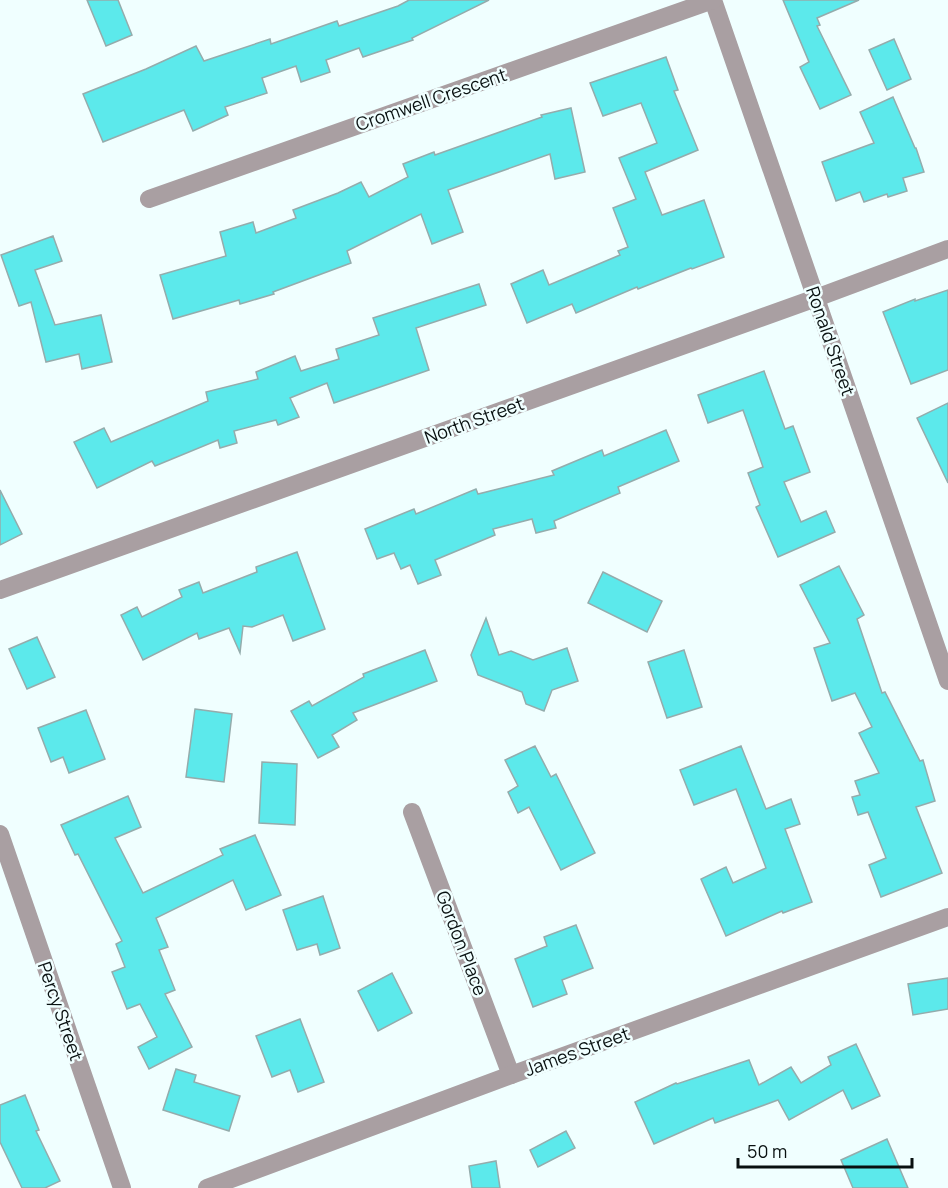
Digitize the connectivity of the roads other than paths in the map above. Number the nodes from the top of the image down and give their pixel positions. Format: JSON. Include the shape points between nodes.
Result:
{"nodes":[{"id":1,"x":713,"y":0,"type":"edge"},
{"id":2,"x":149,"y":199,"type":"dead end"},
{"id":3,"x":948,"y":249,"type":"edge"},
{"id":4,"x":816,"y":298,"type":"junction"},
{"id":5,"x":0,"y":590,"type":"edge"},
{"id":6,"x":948,"y":681,"type":"edge"},
{"id":7,"x":412,"y":812,"type":"dead end"},
{"id":8,"x":0,"y":834,"type":"edge"},
{"id":9,"x":948,"y":917,"type":"edge"},
{"id":10,"x":511,"y":1075,"type":"junction"},
{"id":11,"x":122,"y":1188,"type":"edge"},
{"id":12,"x":207,"y":1188,"type":"edge"}],
"edges":[{"from":1,"to":2,"type":"street","name":"Cromwell Crescent"},
{"from":1,"to":4,"type":"street","name":"Ronald Street"},
{"from":3,"to":4,"type":"street","name":"North Street"},
{"from":4,"to":5,"type":"street","name":"North Street"},
{"from":4,"to":6,"type":"street","name":"Ronald Street"},
{"from":7,"to":10,"type":"street","name":"Gordon Place"},
{"from":8,"to":11,"type":"street","name":"Percy Street"},
{"from":9,"to":10,"type":"street","name":"James Street"},
{"from":10,"to":12,"type":"street","name":"James Street"}]}
